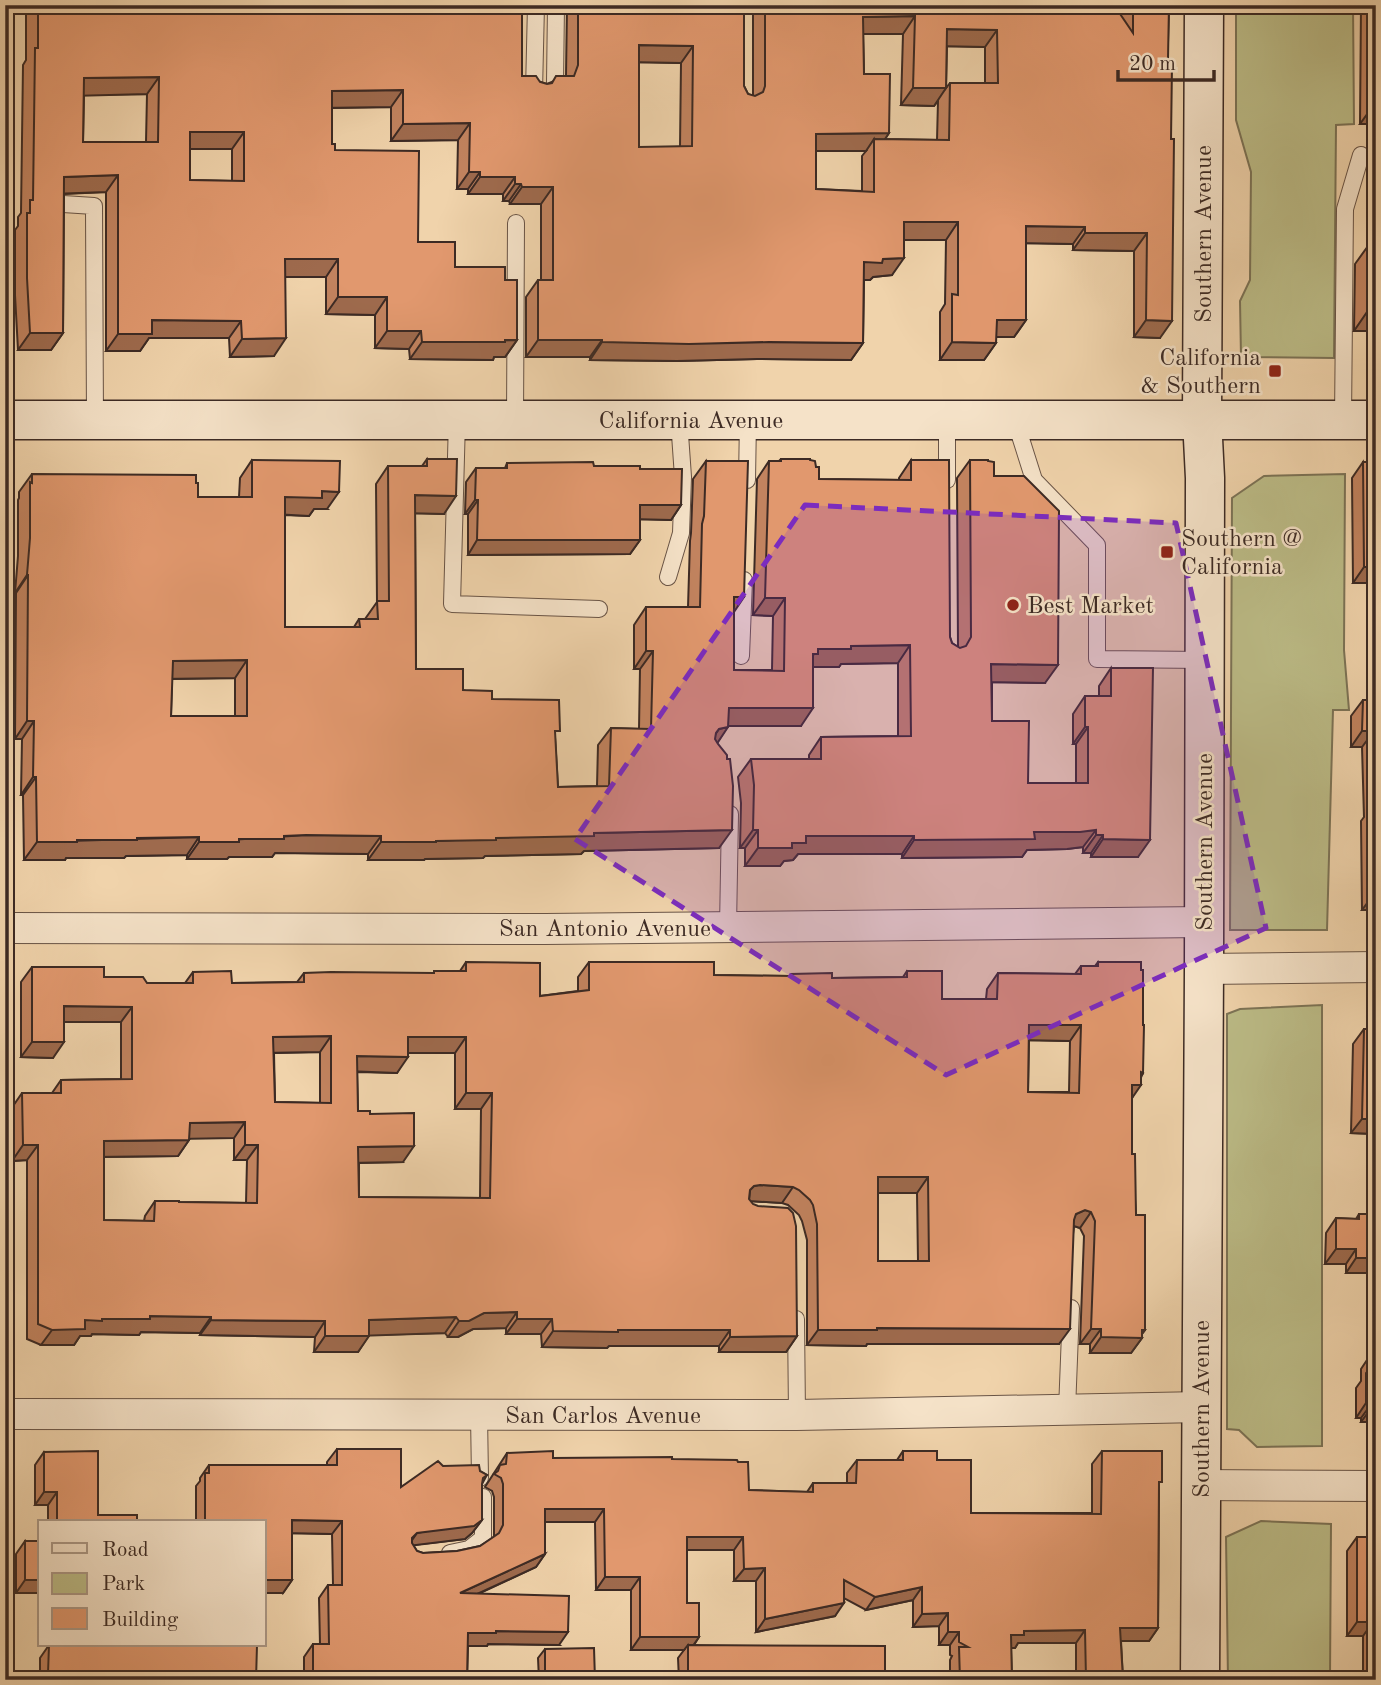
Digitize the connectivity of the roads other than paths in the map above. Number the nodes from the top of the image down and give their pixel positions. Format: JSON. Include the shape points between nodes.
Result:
{"nodes":[{"id":1,"x":536,"y":5,"type":"edge"},
{"id":2,"x":556,"y":5,"type":"edge"},
{"id":3,"x":1204,"y":5,"type":"edge"},
{"id":4,"x":555,"y":82,"type":"edge"},
{"id":5,"x":534,"y":91,"type":"edge"},
{"id":6,"x":1361,"y":155,"type":"dead end"},
{"id":7,"x":63,"y":204,"type":"edge"},
{"id":8,"x":516,"y":223,"type":"dead end"},
{"id":9,"x":5,"y":419,"type":"edge"},
{"id":10,"x":1202,"y":419,"type":"junction"},
{"id":11,"x":95,"y":420,"type":"junction"},
{"id":12,"x":457,"y":420,"type":"junction"},
{"id":13,"x":515,"y":420,"type":"junction"},
{"id":14,"x":679,"y":420,"type":"junction"},
{"id":15,"x":748,"y":420,"type":"junction"},
{"id":16,"x":947,"y":420,"type":"junction"},
{"id":17,"x":1015,"y":420,"type":"junction"},
{"id":18,"x":1359,"y":420,"type":"edge"},
{"id":19,"x":746,"y":493,"type":"edge"},
{"id":20,"x":946,"y":500,"type":"edge"},
{"id":21,"x":744,"y":561,"type":"edge"},
{"id":22,"x":668,"y":577,"type":"dead end"},
{"id":23,"x":599,"y":609,"type":"dead end"},
{"id":24,"x":741,"y":656,"type":"dead end"},
{"id":25,"x":1205,"y":660,"type":"junction"},
{"id":26,"x":731,"y":803,"type":"edge"},
{"id":27,"x":1204,"y":922,"type":"junction"},
{"id":28,"x":5,"y":928,"type":"edge"},
{"id":29,"x":727,"y":928,"type":"junction"},
{"id":30,"x":1376,"y":967,"type":"edge"},
{"id":31,"x":1204,"y":969,"type":"junction"},
{"id":32,"x":1072,"y":1288,"type":"edge"},
{"id":33,"x":796,"y":1307,"type":"edge"},
{"id":34,"x":1201,"y":1407,"type":"junction"},
{"id":35,"x":1067,"y":1410,"type":"junction"},
{"id":36,"x":5,"y":1415,"type":"edge"},
{"id":37,"x":479,"y":1415,"type":"junction"},
{"id":38,"x":797,"y":1415,"type":"junction"},
{"id":39,"x":481,"y":1478,"type":"edge"},
{"id":40,"x":1201,"y":1485,"type":"junction"},
{"id":41,"x":1376,"y":1486,"type":"edge"},
{"id":42,"x":483,"y":1497,"type":"edge"},
{"id":43,"x":436,"y":1554,"type":"edge"},
{"id":44,"x":1200,"y":1680,"type":"edge"}],
"edges":[{"from":1,"to":5,"type":"lane"},
{"from":2,"to":4,"type":"lane"},
{"from":3,"to":10,"type":"street","name":"Southern Avenue"},
{"from":6,"to":18,"type":"lane","via":[[1345,209]]},
{"from":7,"to":11,"type":"lane","via":[[94,206]]},
{"from":8,"to":13,"type":"lane"},
{"from":9,"to":11,"type":"street","name":"California Avenue"},
{"from":10,"to":17,"type":"street","name":"California Avenue"},
{"from":10,"to":18,"type":"street","name":"California Avenue"},
{"from":10,"to":25,"type":"street","name":"Southern Avenue"},
{"from":11,"to":12,"type":"street","name":"California Avenue"},
{"from":12,"to":13,"type":"street","name":"California Avenue"},
{"from":12,"to":23,"type":"lane","via":[[452,604]]},
{"from":13,"to":14,"type":"street","name":"California Avenue"},
{"from":14,"to":15,"type":"street","name":"California Avenue"},
{"from":14,"to":22,"type":"lane","via":[[681,533]]},
{"from":15,"to":16,"type":"street","name":"California Avenue"},
{"from":15,"to":19,"type":"lane"},
{"from":16,"to":17,"type":"street","name":"California Avenue"},
{"from":16,"to":20,"type":"lane"},
{"from":17,"to":25,"type":"lane","via":[[1034,480],[1097,545],[1097,659]]},
{"from":21,"to":24,"type":"lane"},
{"from":25,"to":27,"type":"street","name":"Southern Avenue"},
{"from":26,"to":29,"type":"lane"},
{"from":27,"to":29,"type":"street","name":"San Antonio Avenue"},
{"from":27,"to":31,"type":"street","name":"Southern Avenue"},
{"from":28,"to":29,"type":"street","name":"San Antonio Avenue"},
{"from":30,"to":31,"type":"street"},
{"from":31,"to":34,"type":"street","name":"Southern Avenue"},
{"from":32,"to":35,"type":"lane"},
{"from":33,"to":38,"type":"lane"},
{"from":34,"to":35,"type":"street","name":"San Carlos Avenue"},
{"from":34,"to":40,"type":"street","name":"Southern Avenue"},
{"from":35,"to":38,"type":"street","name":"San Carlos Avenue"},
{"from":36,"to":37,"type":"street","name":"San Carlos Avenue"},
{"from":37,"to":38,"type":"street","name":"San Carlos Avenue"},
{"from":37,"to":39,"type":"lane"},
{"from":40,"to":41,"type":"street"},
{"from":40,"to":44,"type":"street","name":"Southern Avenue"},
{"from":42,"to":43,"type":"lane","via":[[482,1538],[469,1549]]}]}
